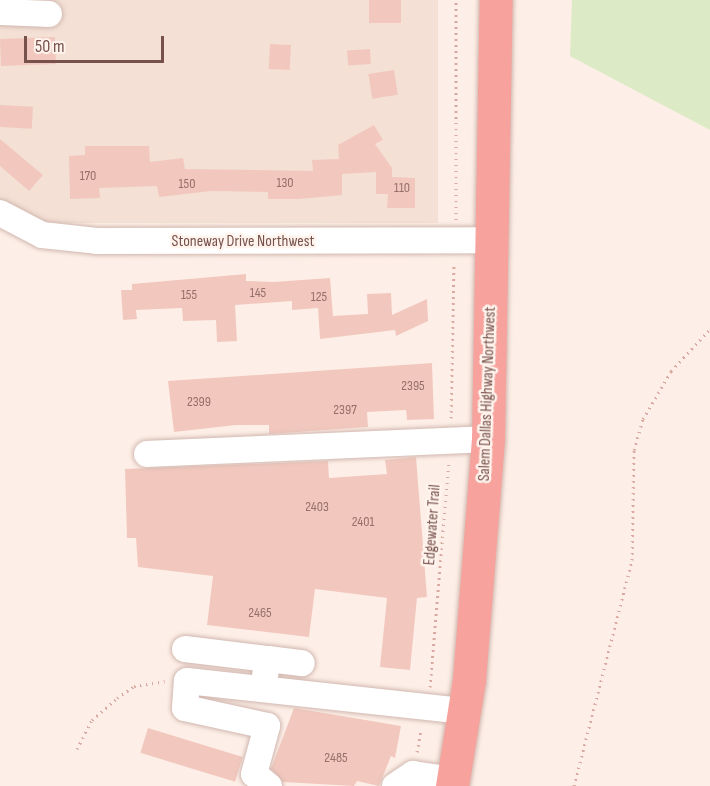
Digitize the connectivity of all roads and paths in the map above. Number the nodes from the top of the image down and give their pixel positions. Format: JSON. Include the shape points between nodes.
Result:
{"nodes":[{"id":1,"x":456,"y":0,"type":"edge"},
{"id":2,"x":496,"y":0,"type":"edge"},
{"id":3,"x":0,"y":12,"type":"edge"},
{"id":4,"x":50,"y":14,"type":"dead end"},
{"id":5,"x":456,"y":210,"type":"dead end"},
{"id":6,"x":0,"y":213,"type":"edge"},
{"id":7,"x":493,"y":240,"type":"junction"},
{"id":8,"x":454,"y":264,"type":"dead end"},
{"id":9,"x":710,"y":329,"type":"edge"},
{"id":10,"x":488,"y":439,"type":"junction"},
{"id":11,"x":450,"y":441,"type":"junction"},
{"id":12,"x":147,"y":454,"type":"dead end"},
{"id":13,"x":184,"y":649,"type":"dead end"},
{"id":14,"x":268,"y":659,"type":"junction"},
{"id":15,"x":302,"y":663,"type":"dead end"},
{"id":16,"x":187,"y":681,"type":"junction"},
{"id":17,"x":263,"y":688,"type":"junction"},
{"id":18,"x":427,"y":708,"type":"junction"},
{"id":19,"x":464,"y":711,"type":"junction"},
{"id":20,"x":77,"y":749,"type":"dead end"},
{"id":21,"x":404,"y":780,"type":"edge"},
{"id":22,"x":453,"y":783,"type":"edge"},
{"id":23,"x":269,"y":786,"type":"edge"},
{"id":24,"x":574,"y":786,"type":"edge"}],
"edges":[{"from":1,"to":5,"type":"path"},
{"from":2,"to":7,"type":"highway","name":"Salem Dallas Highway Northwest"},
{"from":3,"to":4,"type":"street"},
{"from":6,"to":7,"type":"street","name":"Stoneway Drive Northwest","via":[[42,235],[97,242]]},
{"from":7,"to":10,"type":"highway","name":"Salem Dallas Highway Northwest"},
{"from":8,"to":11,"type":"path","name":"Edgewater Trail"},
{"from":9,"to":24,"type":"path","via":[[671,371],[643,419],[634,450],[632,560]]},
{"from":10,"to":11,"type":"street"},
{"from":10,"to":19,"type":"highway","name":"Salem Dallas Highway Northwest"},
{"from":11,"to":12,"type":"street"},
{"from":11,"to":18,"type":"path","name":"Edgewater Trail"},
{"from":13,"to":14,"type":"street"},
{"from":14,"to":15,"type":"street"},
{"from":14,"to":17,"type":"street"},
{"from":16,"to":17,"type":"street"},
{"from":16,"to":20,"type":"path","via":[[134,686],[92,720]]},
{"from":16,"to":23,"type":"street","via":[[185,708],[267,726],[254,774]]},
{"from":17,"to":18,"type":"street"},
{"from":18,"to":19,"type":"street"},
{"from":18,"to":21,"type":"path","name":"Edgewater Trail"},
{"from":19,"to":22,"type":"highway","name":"Salem Dallas Highway Northwest"},
{"from":21,"to":22,"type":"street"}]}
